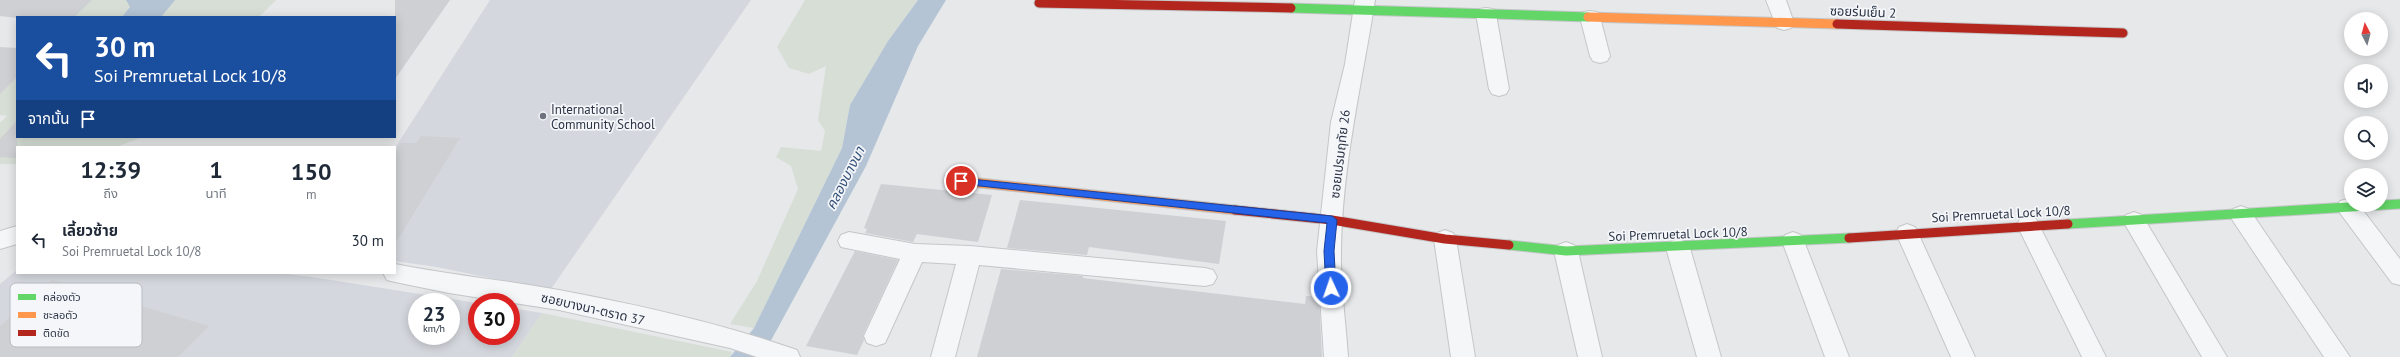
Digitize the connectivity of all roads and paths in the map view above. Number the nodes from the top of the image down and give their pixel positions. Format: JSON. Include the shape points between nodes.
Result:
{"nodes":[{"id":1,"x":1776,"y":0,"type":"edge"},
{"id":2,"x":1039,"y":3,"type":"dead end"},
{"id":3,"x":1364,"y":5,"type":"edge"},
{"id":4,"x":1486,"y":14,"type":"junction"},
{"id":5,"x":1590,"y":17,"type":"junction"},
{"id":6,"x":1784,"y":23,"type":"junction"},
{"id":7,"x":2123,"y":33,"type":"dead end"},
{"id":8,"x":1600,"y":56,"type":"dead end"},
{"id":9,"x":1499,"y":89,"type":"dead end"},
{"id":10,"x":961,"y":181,"type":"dead end"},
{"id":11,"x":2400,"y":204,"type":"edge"},
{"id":12,"x":2388,"y":205,"type":"edge"},
{"id":13,"x":2344,"y":207,"type":"edge"},
{"id":14,"x":2352,"y":212,"type":"edge"},
{"id":15,"x":2241,"y":215,"type":"junction"},
{"id":16,"x":1332,"y":220,"type":"junction"},
{"id":17,"x":2134,"y":221,"type":"junction"},
{"id":18,"x":2028,"y":225,"type":"junction"},
{"id":19,"x":1907,"y":233,"type":"junction"},
{"id":20,"x":16,"y":235,"type":"edge"},
{"id":21,"x":1445,"y":239,"type":"junction"},
{"id":22,"x":0,"y":240,"type":"edge"},
{"id":23,"x":849,"y":241,"type":"dead end"},
{"id":24,"x":1793,"y":241,"type":"junction"},
{"id":25,"x":1678,"y":248,"type":"junction"},
{"id":26,"x":1566,"y":251,"type":"junction"},
{"id":27,"x":915,"y":253,"type":"junction"},
{"id":28,"x":970,"y":255,"type":"junction"},
{"id":29,"x":396,"y":273,"type":"edge"},
{"id":30,"x":2400,"y":276,"type":"edge"},
{"id":31,"x":1205,"y":277,"type":"dead end"},
{"id":32,"x":876,"y":336,"type":"dead end"},
{"id":33,"x":782,"y":356,"type":"edge"},
{"id":34,"x":943,"y":357,"type":"edge"},
{"id":35,"x":1336,"y":357,"type":"edge"},
{"id":36,"x":1463,"y":357,"type":"edge"},
{"id":37,"x":1590,"y":357,"type":"edge"},
{"id":38,"x":1709,"y":357,"type":"edge"},
{"id":39,"x":1837,"y":357,"type":"edge"},
{"id":40,"x":1963,"y":357,"type":"edge"},
{"id":41,"x":2094,"y":357,"type":"edge"},
{"id":42,"x":2215,"y":357,"type":"edge"},
{"id":43,"x":2338,"y":357,"type":"edge"}],
"edges":[{"from":1,"to":6,"type":"street"},
{"from":2,"to":3,"type":"street","name":"ซอยร่มเย็น 2"},
{"from":3,"to":4,"type":"street","name":"ซอยร่มเย็น 2"},
{"from":3,"to":16,"type":"street","name":"ซอยเปรมฤทัย 26","via":[[1355,64],[1342,122]]},
{"from":4,"to":5,"type":"street","name":"ซอยร่มเย็น 2"},
{"from":4,"to":9,"type":"street"},
{"from":5,"to":6,"type":"street","name":"ซอยร่มเย็น 2"},
{"from":5,"to":8,"type":"street"},
{"from":6,"to":7,"type":"street","name":"ซอยร่มเย็น 2"},
{"from":10,"to":16,"type":"street","name":"Soi Premruetal Lock 10/8"},
{"from":11,"to":12,"type":"street","name":"Soi Premruetal Lock 10/8"},
{"from":13,"to":15,"type":"street","name":"Soi Premruetal Lock 10/8"},
{"from":14,"to":30,"type":"street"},
{"from":15,"to":17,"type":"street","name":"Soi Premruetal Lock 10/8"},
{"from":15,"to":43,"type":"street"},
{"from":16,"to":21,"type":"street","name":"Soi Premruetal Lock 10/8"},
{"from":16,"to":35,"type":"street","name":"ซอยเปรมฤทัย 26","via":[[1329,251]]},
{"from":17,"to":18,"type":"street","name":"Soi Premruetal Lock 10/8"},
{"from":17,"to":42,"type":"street"},
{"from":18,"to":19,"type":"street","name":"Soi Premruetal Lock 10/8"},
{"from":18,"to":41,"type":"street"},
{"from":19,"to":24,"type":"street","name":"Soi Premruetal Lock 10/8"},
{"from":19,"to":40,"type":"street"},
{"from":20,"to":22,"type":"street"},
{"from":21,"to":26,"type":"street","name":"Soi Premruetal Lock 10/8"},
{"from":21,"to":36,"type":"street"},
{"from":23,"to":27,"type":"street"},
{"from":24,"to":25,"type":"street","name":"Soi Premruetal Lock 10/8"},
{"from":24,"to":39,"type":"street"},
{"from":25,"to":26,"type":"street","name":"Soi Premruetal Lock 10/8"},
{"from":25,"to":38,"type":"street"},
{"from":26,"to":37,"type":"street"},
{"from":27,"to":28,"type":"street"},
{"from":27,"to":32,"type":"street"},
{"from":28,"to":31,"type":"street"},
{"from":28,"to":34,"type":"street"},
{"from":29,"to":33,"type":"street","name":"ซอยบางนา-ตราด 37","via":[[449,284],[559,300],[730,338]]}]}
